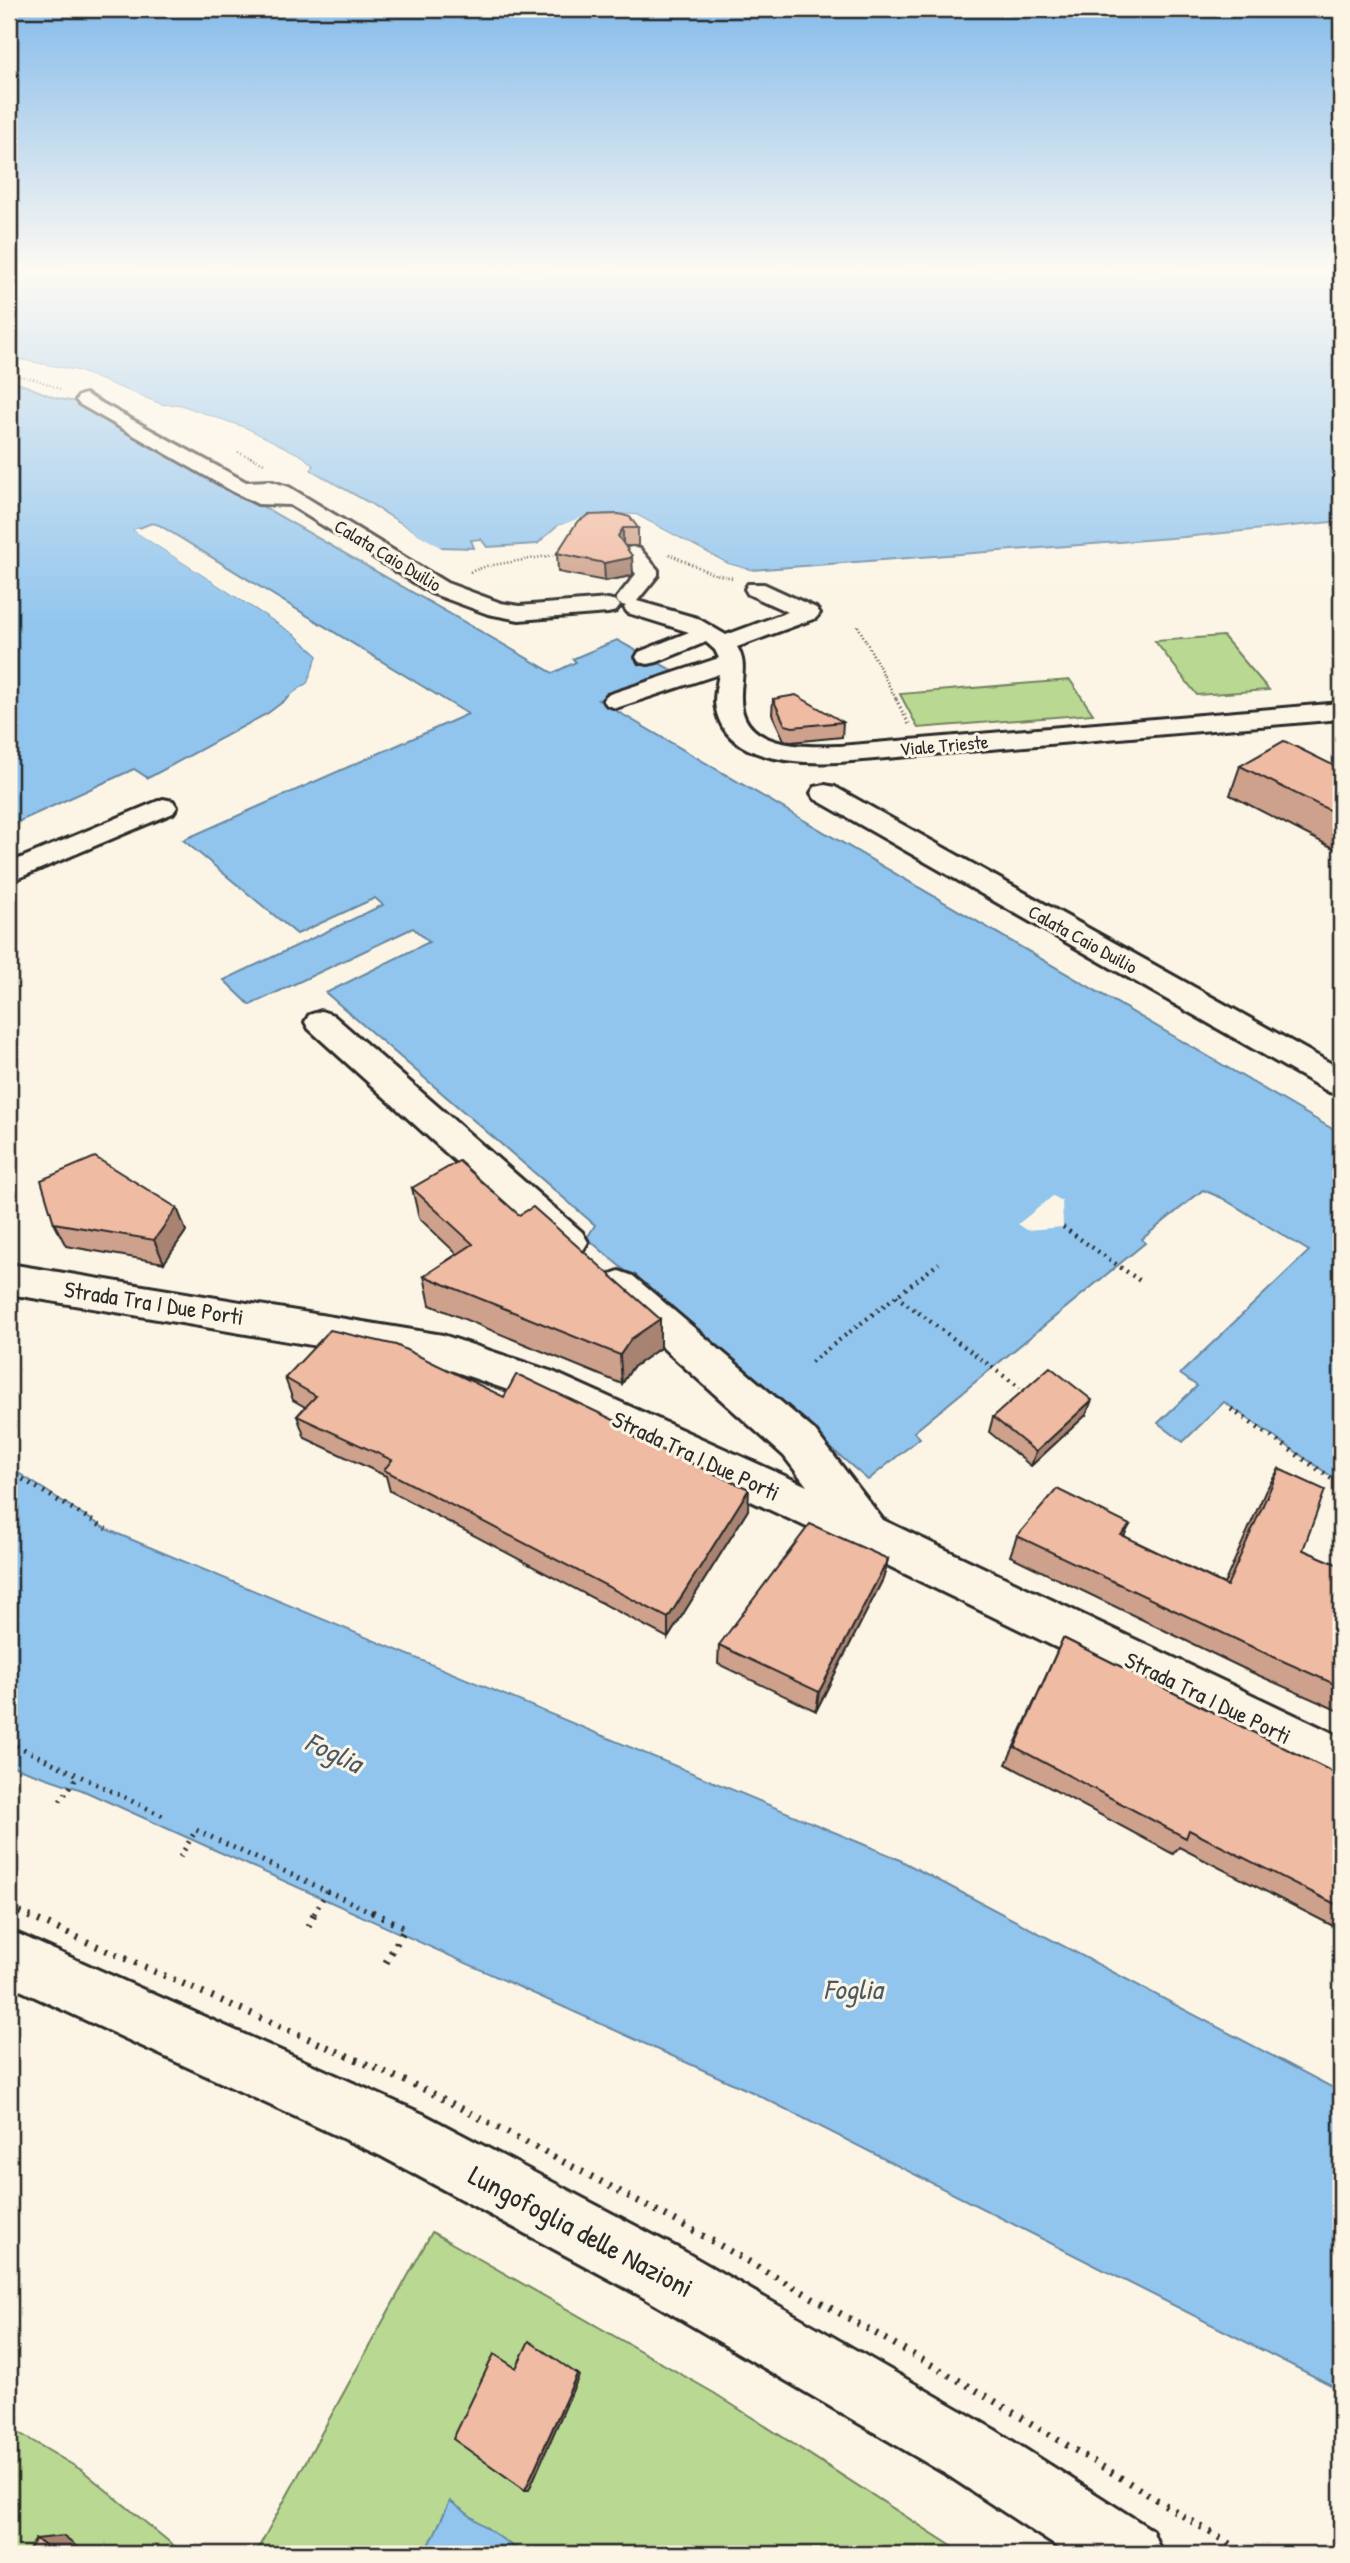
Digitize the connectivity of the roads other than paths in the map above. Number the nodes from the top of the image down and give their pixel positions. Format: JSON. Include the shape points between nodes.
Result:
{"nodes":[{"id":1,"x":85,"y":400,"type":"road end"},
{"id":2,"x":632,"y":554,"type":"edge"},
{"id":3,"x":756,"y":589,"type":"dead end"},
{"id":4,"x":624,"y":604,"type":"junction"},
{"id":5,"x":720,"y":646,"type":"junction"},
{"id":6,"x":648,"y":657,"type":"dead end"},
{"id":7,"x":616,"y":700,"type":"dead end"},
{"id":8,"x":1341,"y":711,"type":"edge"},
{"id":9,"x":825,"y":793,"type":"dead end"},
{"id":10,"x":163,"y":807,"type":"dead end"},
{"id":11,"x":9,"y":873,"type":"edge"},
{"id":12,"x":321,"y":1022,"type":"dead end"},
{"id":13,"x":1341,"y":1084,"type":"edge"},
{"id":14,"x":9,"y":1279,"type":"edge"},
{"id":15,"x":870,"y":1535,"type":"junction"},
{"id":16,"x":1341,"y":1762,"type":"edge"},
{"id":17,"x":9,"y":1957,"type":"edge"},
{"id":18,"x":1128,"y":2554,"type":"edge"}],
"edges":[{"from":1,"to":4,"type":"street","name":"Calata Caio Duilio","via":[[239,487],[270,486],[296,499],[439,588],[496,610],[519,613]]},
{"from":2,"to":4,"type":"street","via":[[647,575]]},
{"from":3,"to":5,"type":"street","via":[[808,613]]},
{"from":4,"to":5,"type":"street","via":[[686,622]]},
{"from":5,"to":6,"type":"street"},
{"from":5,"to":7,"type":"street"},
{"from":5,"to":8,"type":"street","name":"Viale Trieste","via":[[728,707],[736,725],[765,747],[808,755]]},
{"from":9,"to":13,"type":"street","name":"Calata Caio Duilio"},
{"from":10,"to":11,"type":"street"},
{"from":12,"to":15,"type":"street","via":[[799,1443]]},
{"from":14,"to":15,"type":"street","name":"Strada Tra I Due Porti","via":[[443,1351],[539,1384]]},
{"from":15,"to":16,"type":"street","name":"Strada Tra I Due Porti"},
{"from":17,"to":18,"type":"street","name":"Lungofoglia delle Nazioni","via":[[402,2135],[663,2274],[972,2453]]}]}
